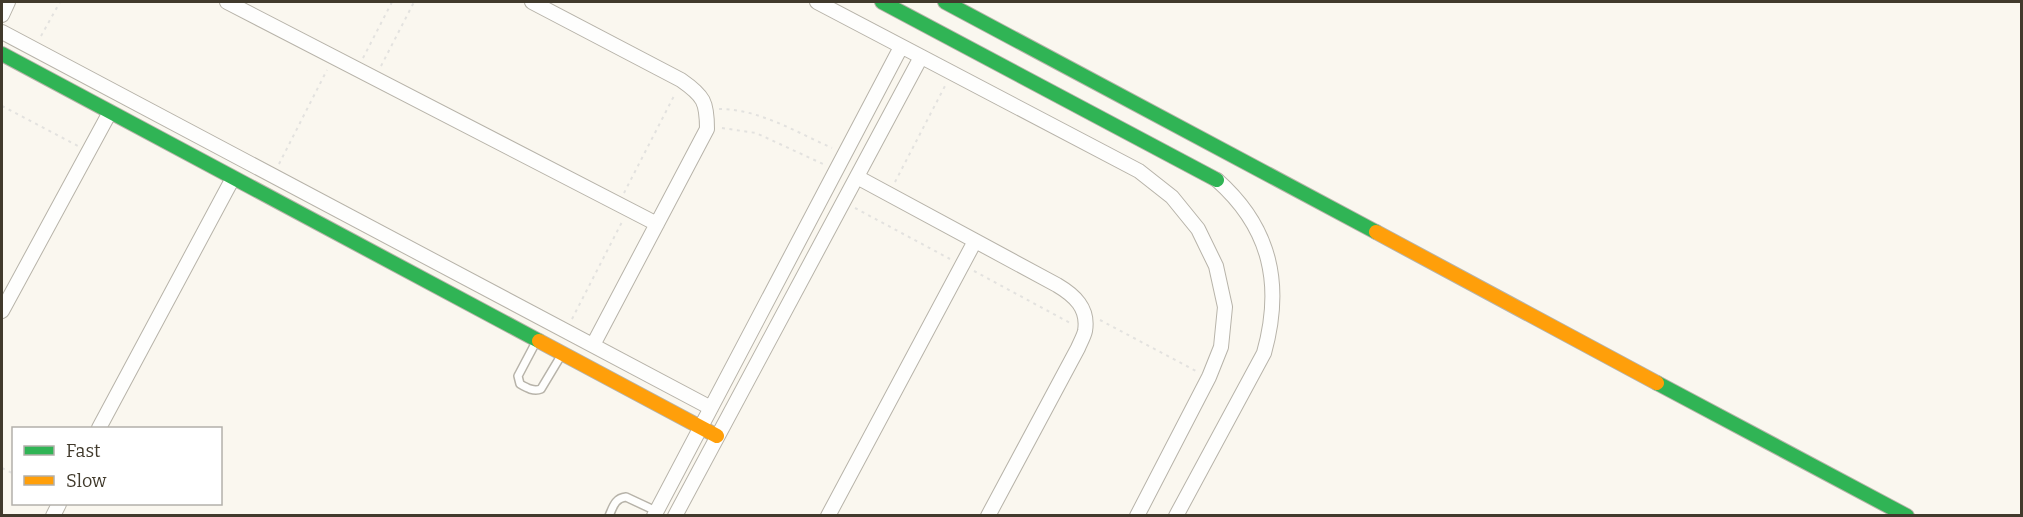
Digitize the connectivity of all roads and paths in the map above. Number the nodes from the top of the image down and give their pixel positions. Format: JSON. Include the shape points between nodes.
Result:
{"nodes":[{"id":1,"x":8,"y":2,"type":"edge"},
{"id":2,"x":60,"y":2,"type":"edge"},
{"id":3,"x":227,"y":2,"type":"edge"},
{"id":4,"x":392,"y":2,"type":"edge"},
{"id":5,"x":414,"y":2,"type":"edge"},
{"id":6,"x":532,"y":2,"type":"edge"},
{"id":7,"x":817,"y":2,"type":"edge"},
{"id":8,"x":882,"y":2,"type":"edge"},
{"id":9,"x":945,"y":2,"type":"edge"},
{"id":10,"x":2,"y":15,"type":"edge"},
{"id":11,"x":2,"y":32,"type":"edge"},
{"id":12,"x":902,"y":47,"type":"junction"},
{"id":13,"x":34,"y":50,"type":"junction"},
{"id":14,"x":2,"y":54,"type":"edge"},
{"id":15,"x":334,"y":57,"type":"junction"},
{"id":16,"x":921,"y":57,"type":"junction"},
{"id":17,"x":357,"y":69,"type":"junction"},
{"id":18,"x":952,"y":73,"type":"junction"},
{"id":19,"x":374,"y":78,"type":"junction"},
{"id":20,"x":681,"y":80,"type":"junction"},
{"id":21,"x":2,"y":106,"type":"edge"},
{"id":22,"x":707,"y":109,"type":"junction"},
{"id":23,"x":110,"y":112,"type":"junction"},
{"id":24,"x":707,"y":129,"type":"junction"},
{"id":25,"x":88,"y":151,"type":"junction"},
{"id":26,"x":845,"y":154,"type":"junction"},
{"id":27,"x":836,"y":170,"type":"junction"},
{"id":28,"x":273,"y":176,"type":"junction"},
{"id":29,"x":856,"y":177,"type":"junction"},
{"id":30,"x":233,"y":178,"type":"junction"},
{"id":31,"x":889,"y":194,"type":"junction"},
{"id":32,"x":623,"y":207,"type":"junction"},
{"id":33,"x":657,"y":224,"type":"junction"},
{"id":34,"x":975,"y":241,"type":"junction"},
{"id":35,"x":2,"y":311,"type":"edge"},
{"id":36,"x":1083,"y":311,"type":"junction"},
{"id":37,"x":566,"y":331,"type":"junction"},
{"id":38,"x":537,"y":340,"type":"junction"},
{"id":39,"x":593,"y":345,"type":"junction"},
{"id":40,"x":562,"y":354,"type":"junction"},
{"id":41,"x":1209,"y":377,"type":"junction"},
{"id":42,"x":711,"y":408,"type":"junction"},
{"id":43,"x":100,"y":427,"type":"edge"},
{"id":44,"x":700,"y":428,"type":"junction"},
{"id":45,"x":717,"y":436,"type":"junction"},
{"id":46,"x":655,"y":514,"type":"edge"},
{"id":47,"x":609,"y":516,"type":"edge"},
{"id":48,"x":675,"y":516,"type":"edge"},
{"id":49,"x":828,"y":516,"type":"edge"},
{"id":50,"x":988,"y":516,"type":"edge"},
{"id":51,"x":1137,"y":516,"type":"edge"},
{"id":52,"x":1176,"y":516,"type":"edge"},
{"id":53,"x":1907,"y":516,"type":"edge"}],
"edges":[{"from":1,"to":10,"type":"street"},
{"from":2,"to":13,"type":"path"},
{"from":3,"to":15,"type":"street"},
{"from":4,"to":17,"type":"path"},
{"from":5,"to":19,"type":"path"},
{"from":6,"to":20,"type":"street"},
{"from":7,"to":12,"type":"street"},
{"from":8,"to":52,"type":"street","via":[[1216,180],[1244,208],[1263,242],[1272,273],[1271,329],[1264,353]]},
{"from":9,"to":53,"type":"street"},
{"from":11,"to":13,"type":"street"},
{"from":12,"to":16,"type":"street"},
{"from":12,"to":26,"type":"street"},
{"from":13,"to":28,"type":"street"},
{"from":14,"to":23,"type":"street"},
{"from":15,"to":17,"type":"street"},
{"from":15,"to":28,"type":"path"},
{"from":16,"to":18,"type":"street"},
{"from":16,"to":29,"type":"street"},
{"from":17,"to":19,"type":"street"},
{"from":18,"to":31,"type":"path"},
{"from":18,"to":41,"type":"street","via":[[1139,171],[1172,197],[1198,229],[1216,266],[1225,307],[1221,347]]},
{"from":19,"to":32,"type":"street"},
{"from":20,"to":22,"type":"street","via":[[698,92]]},
{"from":20,"to":32,"type":"path"},
{"from":21,"to":25,"type":"path"},
{"from":22,"to":24,"type":"street"},
{"from":22,"to":26,"type":"path","via":[[762,117]]},
{"from":23,"to":25,"type":"street"},
{"from":23,"to":30,"type":"street"},
{"from":24,"to":27,"type":"path","via":[[756,133]]},
{"from":24,"to":33,"type":"street"},
{"from":25,"to":35,"type":"street"},
{"from":26,"to":27,"type":"street"},
{"from":27,"to":42,"type":"street"},
{"from":28,"to":37,"type":"street"},
{"from":29,"to":31,"type":"street"},
{"from":29,"to":45,"type":"street"},
{"from":30,"to":38,"type":"street"},
{"from":30,"to":43,"type":"street"},
{"from":31,"to":34,"type":"street"},
{"from":32,"to":33,"type":"street"},
{"from":32,"to":37,"type":"path"},
{"from":33,"to":39,"type":"street"},
{"from":34,"to":36,"type":"street","via":[[1074,295]]},
{"from":34,"to":49,"type":"street"},
{"from":36,"to":41,"type":"path"},
{"from":36,"to":50,"type":"street","via":[[1085,330],[1078,348]]},
{"from":37,"to":39,"type":"street"},
{"from":38,"to":40,"type":"street"},
{"from":38,"to":40,"type":"lane","via":[[518,376],[524,386],[541,389]]},
{"from":39,"to":42,"type":"street"},
{"from":40,"to":44,"type":"street"},
{"from":41,"to":51,"type":"street"},
{"from":42,"to":44,"type":"street"},
{"from":44,"to":45,"type":"street"},
{"from":44,"to":46,"type":"street"},
{"from":45,"to":48,"type":"street"},
{"from":46,"to":47,"type":"lane","via":[[626,497],[618,500]]}]}
